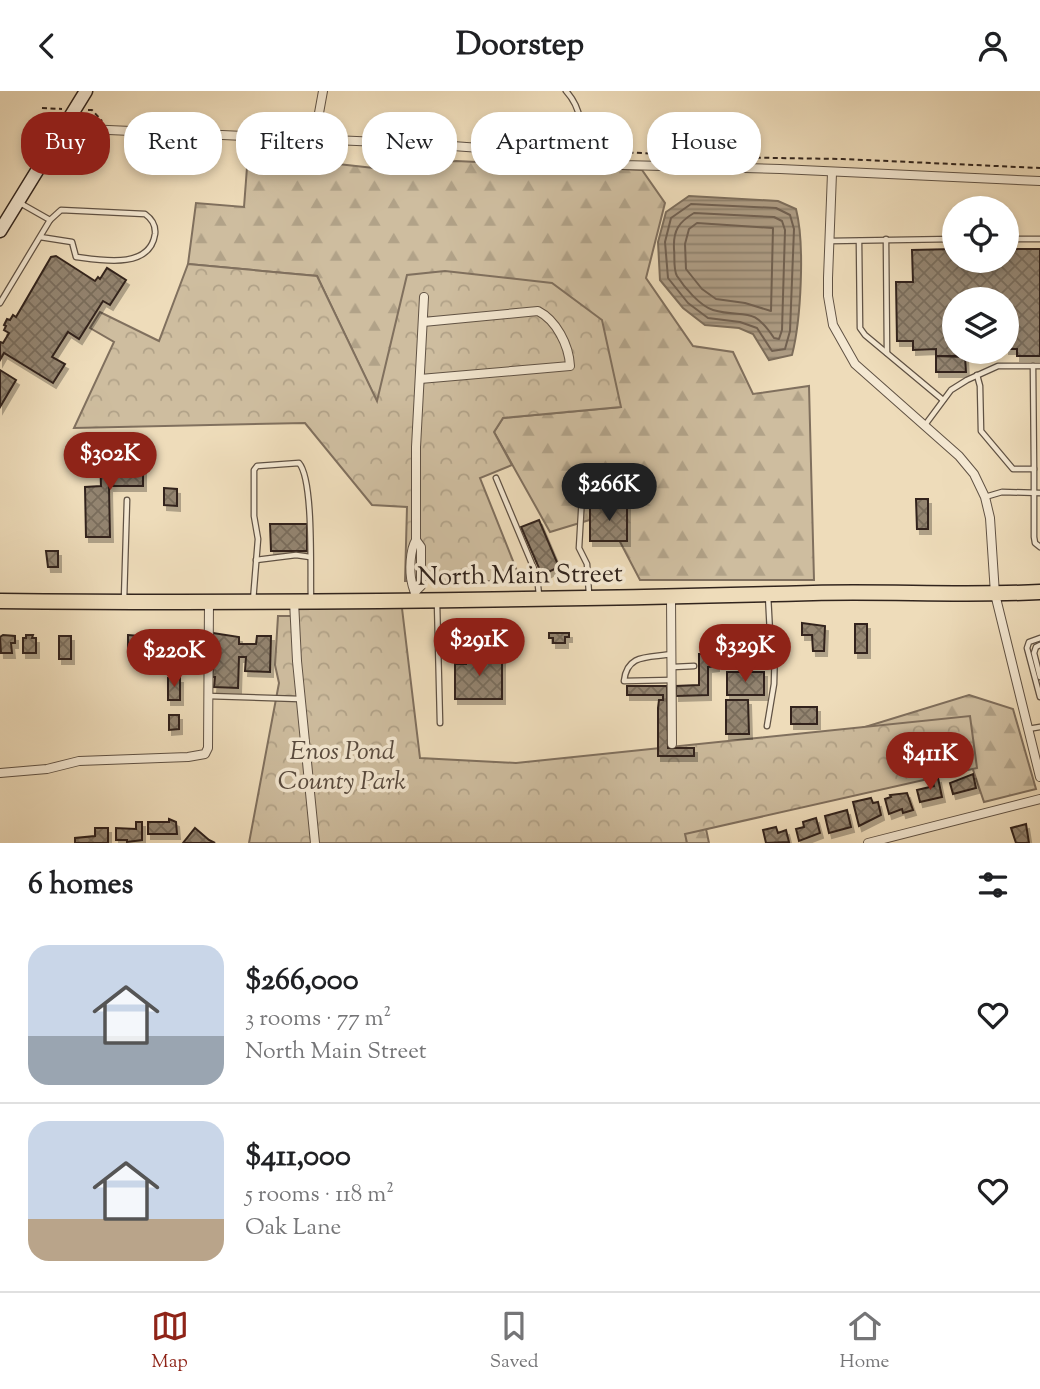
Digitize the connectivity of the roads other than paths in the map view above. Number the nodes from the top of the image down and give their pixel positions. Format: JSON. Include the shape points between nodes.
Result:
{"nodes":[{"id":1,"x":86,"y":91,"type":"edge"},
{"id":2,"x":323,"y":91,"type":"edge"},
{"id":3,"x":566,"y":91,"type":"edge"},
{"id":4,"x":73,"y":112,"type":"edge"},
{"id":5,"x":319,"y":112,"type":"edge"},
{"id":6,"x":578,"y":112,"type":"edge"},
{"id":7,"x":110,"y":130,"type":"edge"},
{"id":8,"x":236,"y":135,"type":"edge"},
{"id":9,"x":348,"y":140,"type":"edge"},
{"id":10,"x":471,"y":149,"type":"edge"},
{"id":11,"x":633,"y":165,"type":"edge"},
{"id":12,"x":832,"y":173,"type":"junction"},
{"id":13,"x":34,"y":175,"type":"edge"},
{"id":14,"x":1040,"y":181,"type":"edge"},
{"id":15,"x":18,"y":201,"type":"junction"},
{"id":16,"x":50,"y":220,"type":"junction"},
{"id":17,"x":0,"y":231,"type":"edge"},
{"id":18,"x":40,"y":237,"type":"junction"},
{"id":19,"x":886,"y":239,"type":"junction"},
{"id":20,"x":942,"y":239,"type":"edge"},
{"id":21,"x":1019,"y":239,"type":"edge"},
{"id":22,"x":1040,"y":239,"type":"edge"},
{"id":23,"x":829,"y":241,"type":"junction"},
{"id":24,"x":859,"y":241,"type":"junction"},
{"id":25,"x":424,"y":297,"type":"dead end"},
{"id":26,"x":0,"y":303,"type":"edge"},
{"id":27,"x":423,"y":322,"type":"junction"},
{"id":28,"x":887,"y":353,"type":"junction"},
{"id":29,"x":1033,"y":366,"type":"junction"},
{"id":30,"x":1040,"y":366,"type":"edge"},
{"id":31,"x":977,"y":376,"type":"junction"},
{"id":32,"x":420,"y":379,"type":"junction"},
{"id":33,"x":943,"y":400,"type":"junction"},
{"id":34,"x":925,"y":425,"type":"junction"},
{"id":35,"x":1034,"y":469,"type":"junction"},
{"id":36,"x":496,"y":478,"type":"dead end"},
{"id":37,"x":1037,"y":493,"type":"edge"},
{"id":38,"x":582,"y":496,"type":"dead end"},
{"id":39,"x":985,"y":497,"type":"junction"},
{"id":40,"x":127,"y":500,"type":"dead end"},
{"id":41,"x":1037,"y":506,"type":"edge"},
{"id":42,"x":1040,"y":547,"type":"edge"},
{"id":43,"x":310,"y":557,"type":"junction"},
{"id":44,"x":256,"y":560,"type":"junction"},
{"id":45,"x":1040,"y":592,"type":"edge"},
{"id":46,"x":768,"y":594,"type":"junction"},
{"id":47,"x":995,"y":594,"type":"junction"},
{"id":48,"x":416,"y":596,"type":"junction"},
{"id":49,"x":671,"y":597,"type":"junction"},
{"id":50,"x":589,"y":598,"type":"junction"},
{"id":51,"x":540,"y":599,"type":"junction"},
{"id":52,"x":437,"y":600,"type":"junction"},
{"id":53,"x":0,"y":601,"type":"edge"},
{"id":54,"x":253,"y":601,"type":"junction"},
{"id":55,"x":294,"y":601,"type":"junction"},
{"id":56,"x":311,"y":601,"type":"junction"},
{"id":57,"x":124,"y":602,"type":"junction"},
{"id":58,"x":209,"y":602,"type":"junction"},
{"id":59,"x":1040,"y":638,"type":"edge"},
{"id":60,"x":1040,"y":645,"type":"edge"},
{"id":61,"x":673,"y":653,"type":"junction"},
{"id":62,"x":694,"y":666,"type":"dead end"},
{"id":63,"x":673,"y":667,"type":"junction"},
{"id":64,"x":1040,"y":677,"type":"edge"},
{"id":65,"x":673,"y":680,"type":"junction"},
{"id":66,"x":208,"y":696,"type":"junction"},
{"id":67,"x":1040,"y":697,"type":"edge"},
{"id":68,"x":301,"y":699,"type":"junction"},
{"id":69,"x":440,"y":723,"type":"dead end"},
{"id":70,"x":767,"y":726,"type":"dead end"},
{"id":71,"x":1040,"y":727,"type":"edge"},
{"id":72,"x":1028,"y":729,"type":"junction"},
{"id":73,"x":672,"y":744,"type":"dead end"},
{"id":74,"x":0,"y":773,"type":"edge"},
{"id":75,"x":1040,"y":777,"type":"edge"},
{"id":76,"x":1040,"y":799,"type":"edge"},
{"id":77,"x":315,"y":843,"type":"edge"},
{"id":78,"x":868,"y":843,"type":"edge"}],
"edges":[{"from":1,"to":4,"type":"main road"},
{"from":2,"to":5,"type":"street"},
{"from":3,"to":6,"type":"lane"},
{"from":7,"to":8,"type":"street"},
{"from":9,"to":10,"type":"street"},
{"from":11,"to":12,"type":"street"},
{"from":12,"to":14,"type":"street"},
{"from":12,"to":23,"type":"street"},
{"from":13,"to":15,"type":"main road"},
{"from":15,"to":16,"type":"lane"},
{"from":15,"to":17,"type":"main road"},
{"from":16,"to":18,"type":"lane"},
{"from":16,"to":18,"type":"lane","via":[[61,210],[145,214],[152,221],[155,237],[138,256],[124,261],[76,257],[72,241]]},
{"from":18,"to":26,"type":"lane"},
{"from":19,"to":20,"type":"lane"},
{"from":19,"to":24,"type":"lane"},
{"from":19,"to":28,"type":"lane"},
{"from":21,"to":22,"type":"lane"},
{"from":23,"to":24,"type":"lane"},
{"from":23,"to":34,"type":"street","via":[[828,296],[839,339],[865,374]]},
{"from":24,"to":28,"type":"lane","via":[[860,328]]},
{"from":25,"to":27,"type":"street"},
{"from":27,"to":32,"type":"street"},
{"from":27,"to":32,"type":"street","via":[[538,311],[548,316],[569,351],[569,366]]},
{"from":28,"to":33,"type":"lane"},
{"from":29,"to":30,"type":"lane"},
{"from":29,"to":31,"type":"lane","via":[[998,366]]},
{"from":29,"to":35,"type":"lane"},
{"from":31,"to":33,"type":"lane","via":[[951,390]]},
{"from":31,"to":35,"type":"lane","via":[[981,431],[1013,469]]},
{"from":32,"to":48,"type":"street","via":[[416,540],[421,547],[421,586]]},
{"from":33,"to":34,"type":"lane"},
{"from":34,"to":39,"type":"street","via":[[967,464]]},
{"from":35,"to":37,"type":"lane"},
{"from":36,"to":51,"type":"lane","via":[[537,576]]},
{"from":37,"to":39,"type":"lane","via":[[1002,492]]},
{"from":37,"to":41,"type":"lane"},
{"from":38,"to":50,"type":"lane","via":[[579,548],[587,564]]},
{"from":39,"to":47,"type":"street"},
{"from":40,"to":57,"type":"lane"},
{"from":41,"to":42,"type":"lane","via":[[1034,537]]},
{"from":43,"to":44,"type":"lane"},
{"from":43,"to":44,"type":"lane","via":[[305,476],[299,463],[254,470]]},
{"from":43,"to":56,"type":"lane"},
{"from":44,"to":54,"type":"lane"},
{"from":45,"to":47,"type":"highway","name":"North Main Street"},
{"from":46,"to":47,"type":"highway","name":"North Main Street"},
{"from":46,"to":49,"type":"highway","name":"North Main Street"},
{"from":46,"to":70,"type":"lane","via":[[775,646]]},
{"from":47,"to":72,"type":"street"},
{"from":48,"to":52,"type":"highway","name":"North Main Street"},
{"from":48,"to":56,"type":"highway","name":"North Main Street"},
{"from":49,"to":50,"type":"highway","name":"North Main Street"},
{"from":49,"to":61,"type":"street"},
{"from":50,"to":51,"type":"highway","name":"North Main Street"},
{"from":51,"to":52,"type":"highway","name":"North Main Street"},
{"from":52,"to":69,"type":"lane"},
{"from":53,"to":57,"type":"highway","name":"North Main Street"},
{"from":54,"to":55,"type":"highway","name":"North Main Street"},
{"from":54,"to":58,"type":"highway","name":"North Main Street"},
{"from":55,"to":56,"type":"highway","name":"North Main Street"},
{"from":55,"to":68,"type":"street"},
{"from":57,"to":58,"type":"highway","name":"North Main Street"},
{"from":58,"to":66,"type":"street"},
{"from":59,"to":67,"type":"lane","via":[[1029,642],[1027,648]]},
{"from":60,"to":64,"type":"lane","via":[[1034,653]]},
{"from":61,"to":63,"type":"street"},
{"from":61,"to":65,"type":"lane","via":[[634,660],[625,669],[624,681]]},
{"from":62,"to":63,"type":"lane"},
{"from":63,"to":65,"type":"street"},
{"from":65,"to":73,"type":"street"},
{"from":66,"to":68,"type":"lane"},
{"from":66,"to":74,"type":"street","via":[[205,754],[79,761]]},
{"from":68,"to":77,"type":"street"},
{"from":71,"to":72,"type":"lane"},
{"from":72,"to":75,"type":"street"},
{"from":76,"to":78,"type":"street"}]}
